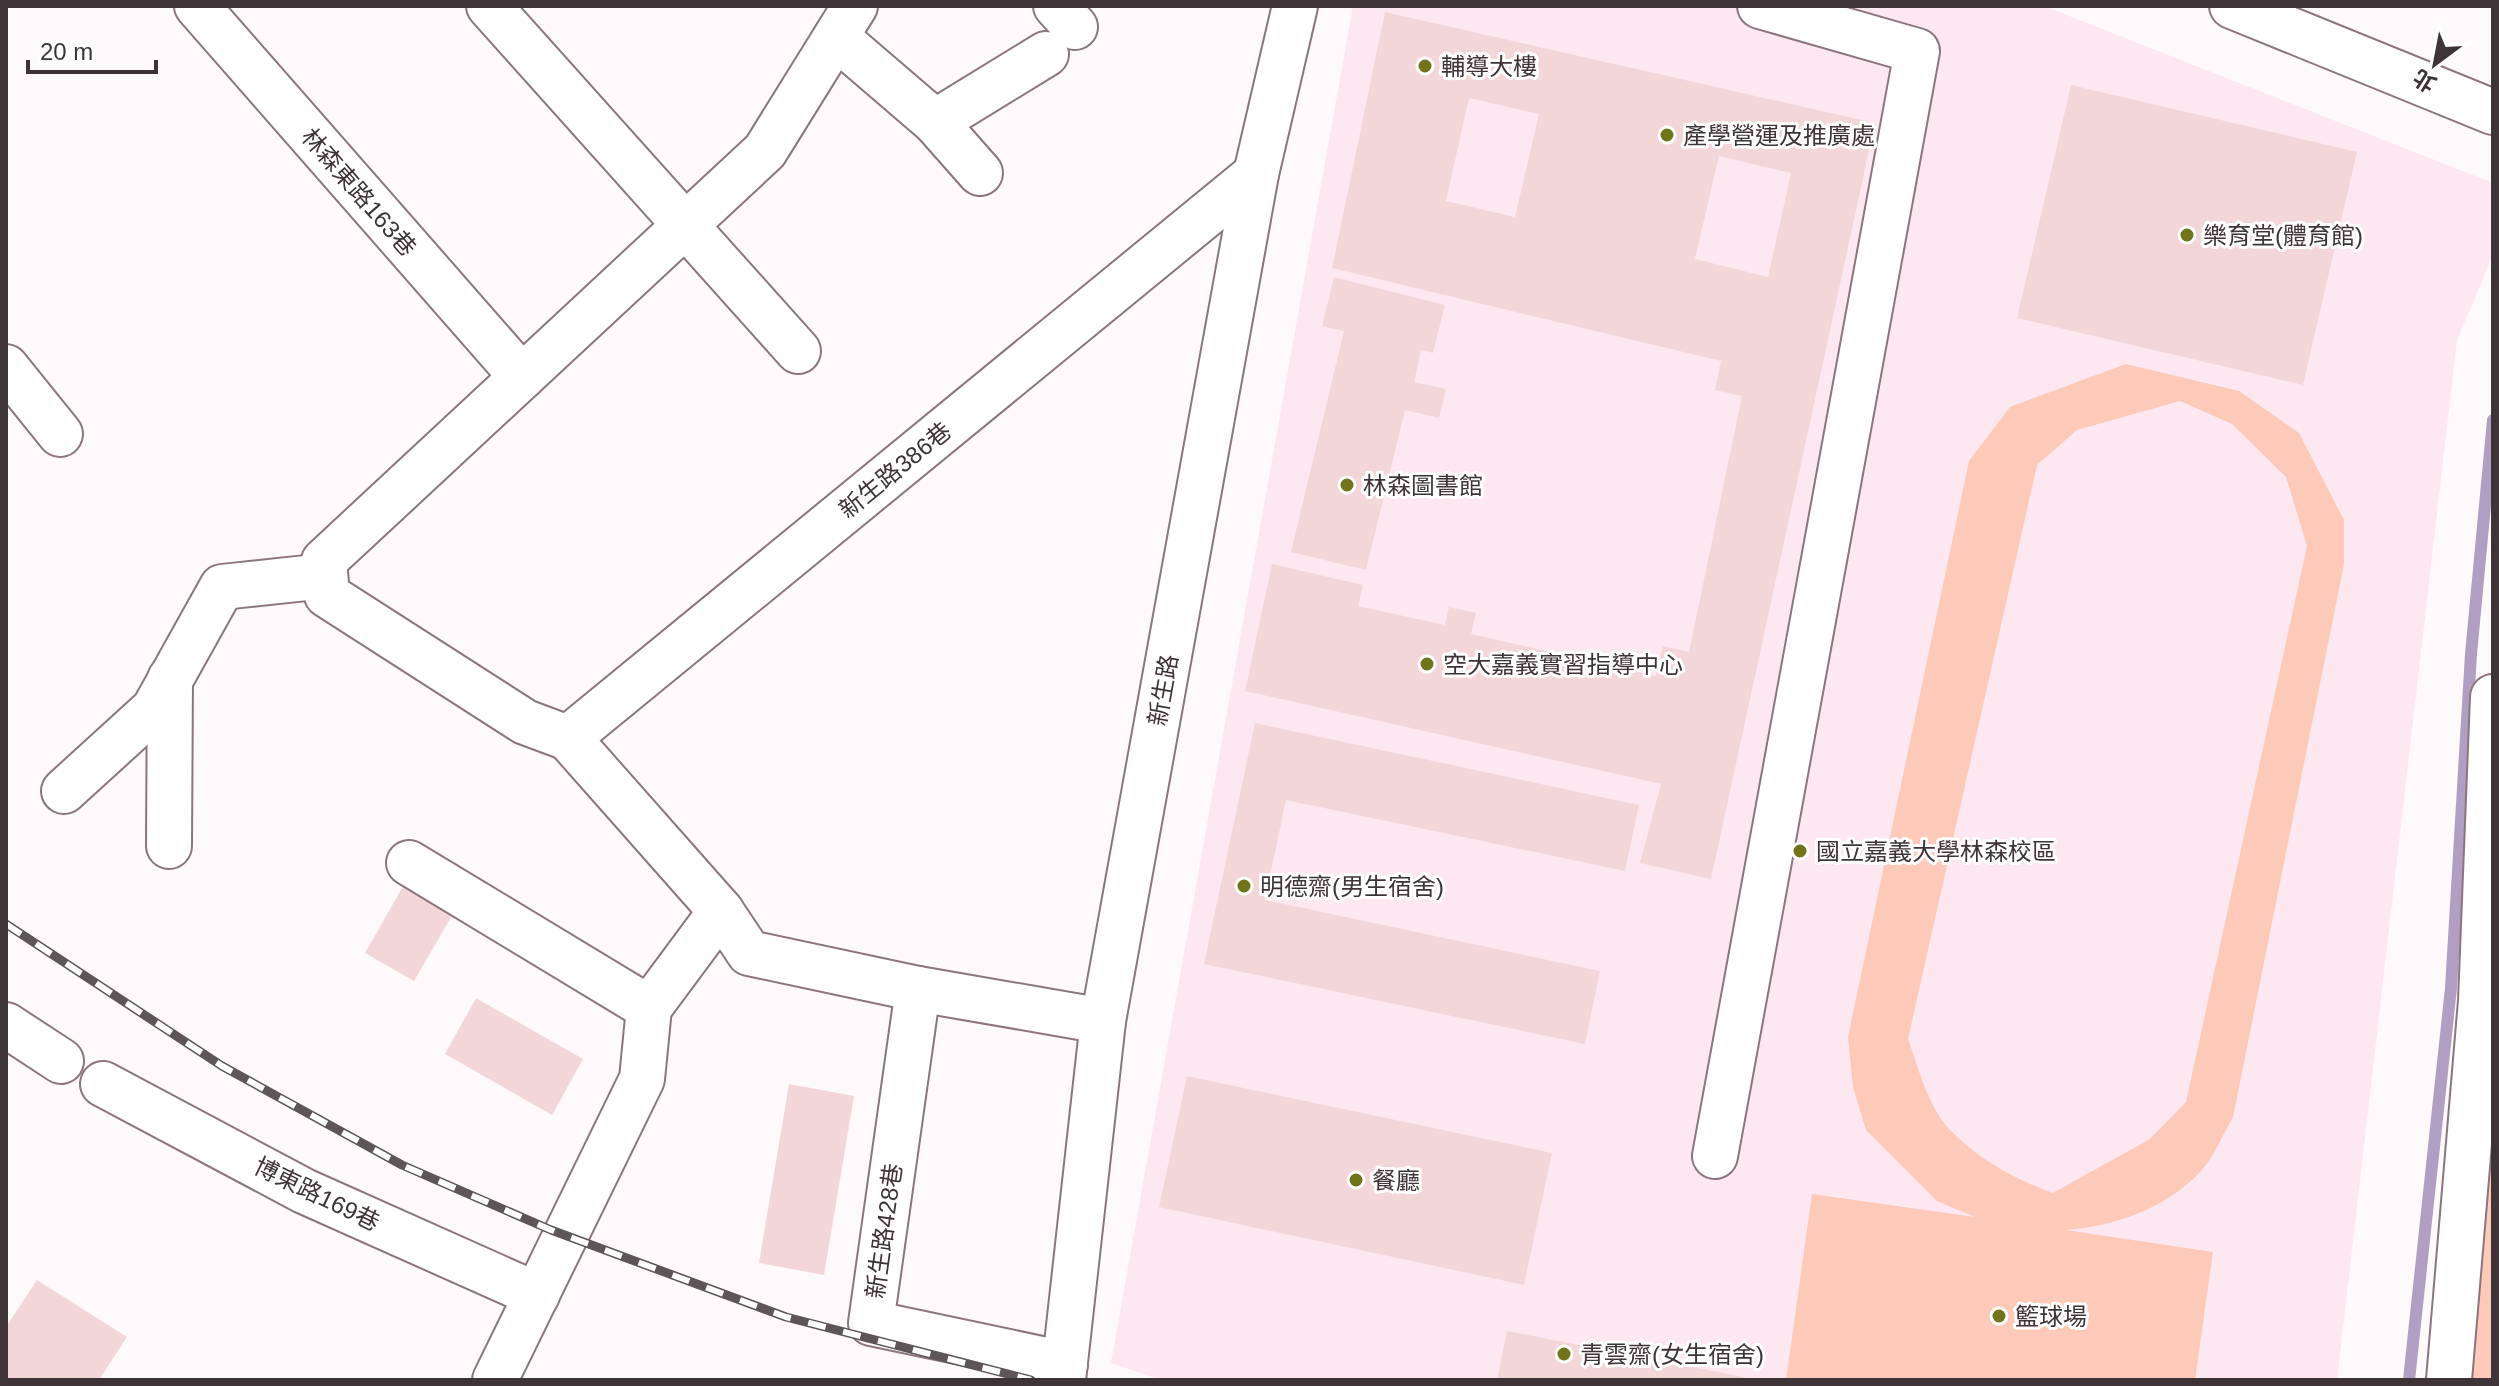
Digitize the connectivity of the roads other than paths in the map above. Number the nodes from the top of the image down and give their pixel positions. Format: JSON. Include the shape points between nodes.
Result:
{"nodes":[{"id":1,"x":197,"y":6,"type":"edge"},
{"id":2,"x":489,"y":6,"type":"edge"},
{"id":3,"x":1295,"y":6,"type":"edge"},
{"id":4,"x":1760,"y":6,"type":"edge"},
{"id":5,"x":2232,"y":6,"type":"edge"},
{"id":6,"x":845,"y":22,"type":"edge"},
{"id":7,"x":1059,"y":29,"type":"edge"},
{"id":8,"x":2493,"y":112,"type":"edge"},
{"id":9,"x":935,"y":122,"type":"junction"},
{"id":10,"x":980,"y":173,"type":"dead end"},
{"id":11,"x":1256,"y":174,"type":"junction"},
{"id":12,"x":681,"y":225,"type":"junction"},
{"id":13,"x":798,"y":351,"type":"dead end"},
{"id":14,"x":6,"y":367,"type":"edge"},
{"id":15,"x":522,"y":377,"type":"junction"},
{"id":16,"x":60,"y":434,"type":"dead end"},
{"id":17,"x":325,"y":576,"type":"junction"},
{"id":18,"x":170,"y":679,"type":"junction"},
{"id":19,"x":2493,"y":697,"type":"edge"},
{"id":20,"x":568,"y":738,"type":"junction"},
{"id":21,"x":64,"y":791,"type":"dead end"},
{"id":22,"x":169,"y":846,"type":"dead end"},
{"id":23,"x":409,"y":863,"type":"dead end"},
{"id":24,"x":721,"y":911,"type":"junction"},
{"id":25,"x":918,"y":989,"type":"junction"},
{"id":26,"x":649,"y":1008,"type":"junction"},
{"id":27,"x":1103,"y":1021,"type":"junction"},
{"id":28,"x":6,"y":1025,"type":"edge"},
{"id":29,"x":61,"y":1061,"type":"dead end"},
{"id":30,"x":103,"y":1084,"type":"dead end"},
{"id":31,"x":1715,"y":1156,"type":"dead end"},
{"id":32,"x":537,"y":1295,"type":"junction"},
{"id":33,"x":1064,"y":1372,"type":"edge"},
{"id":34,"x":495,"y":1380,"type":"edge"},
{"id":35,"x":2449,"y":1380,"type":"edge"}],
"edges":[{"from":1,"to":15,"type":"street","name":"林森東路163巷"},
{"from":2,"to":12,"type":"street"},
{"from":3,"to":11,"type":"street","name":"新生路"},
{"from":4,"to":31,"type":"street","via":[[1917,51]]},
{"from":5,"to":8,"type":"street"},
{"from":6,"to":9,"type":"street"},
{"from":6,"to":12,"type":"street","via":[[765,151]]},
{"from":7,"to":9,"type":"street"},
{"from":9,"to":10,"type":"street"},
{"from":11,"to":20,"type":"street","name":"新生路386巷"},
{"from":11,"to":27,"type":"street","name":"新生路"},
{"from":12,"to":13,"type":"street"},
{"from":12,"to":15,"type":"street"},
{"from":14,"to":16,"type":"street"},
{"from":15,"to":17,"type":"street","via":[[324,561]]},
{"from":17,"to":18,"type":"street","via":[[222,587]]},
{"from":17,"to":20,"type":"street","via":[[327,595],[525,722]]},
{"from":18,"to":21,"type":"street","via":[[154,709]]},
{"from":18,"to":22,"type":"street"},
{"from":19,"to":35,"type":"street","via":[[2481,1001]]},
{"from":20,"to":24,"type":"street"},
{"from":23,"to":26,"type":"street"},
{"from":24,"to":25,"type":"street","via":[[749,953]]},
{"from":24,"to":26,"type":"street"},
{"from":25,"to":27,"type":"street"},
{"from":25,"to":33,"type":"street","name":"新生路428巷","via":[[871,1323]]},
{"from":26,"to":32,"type":"street","via":[[642,1079]]},
{"from":27,"to":33,"type":"street","name":"新生路"},
{"from":28,"to":29,"type":"street"},
{"from":30,"to":32,"type":"street","name":"博東路169巷","via":[[304,1191]]},
{"from":32,"to":34,"type":"street"}]}
